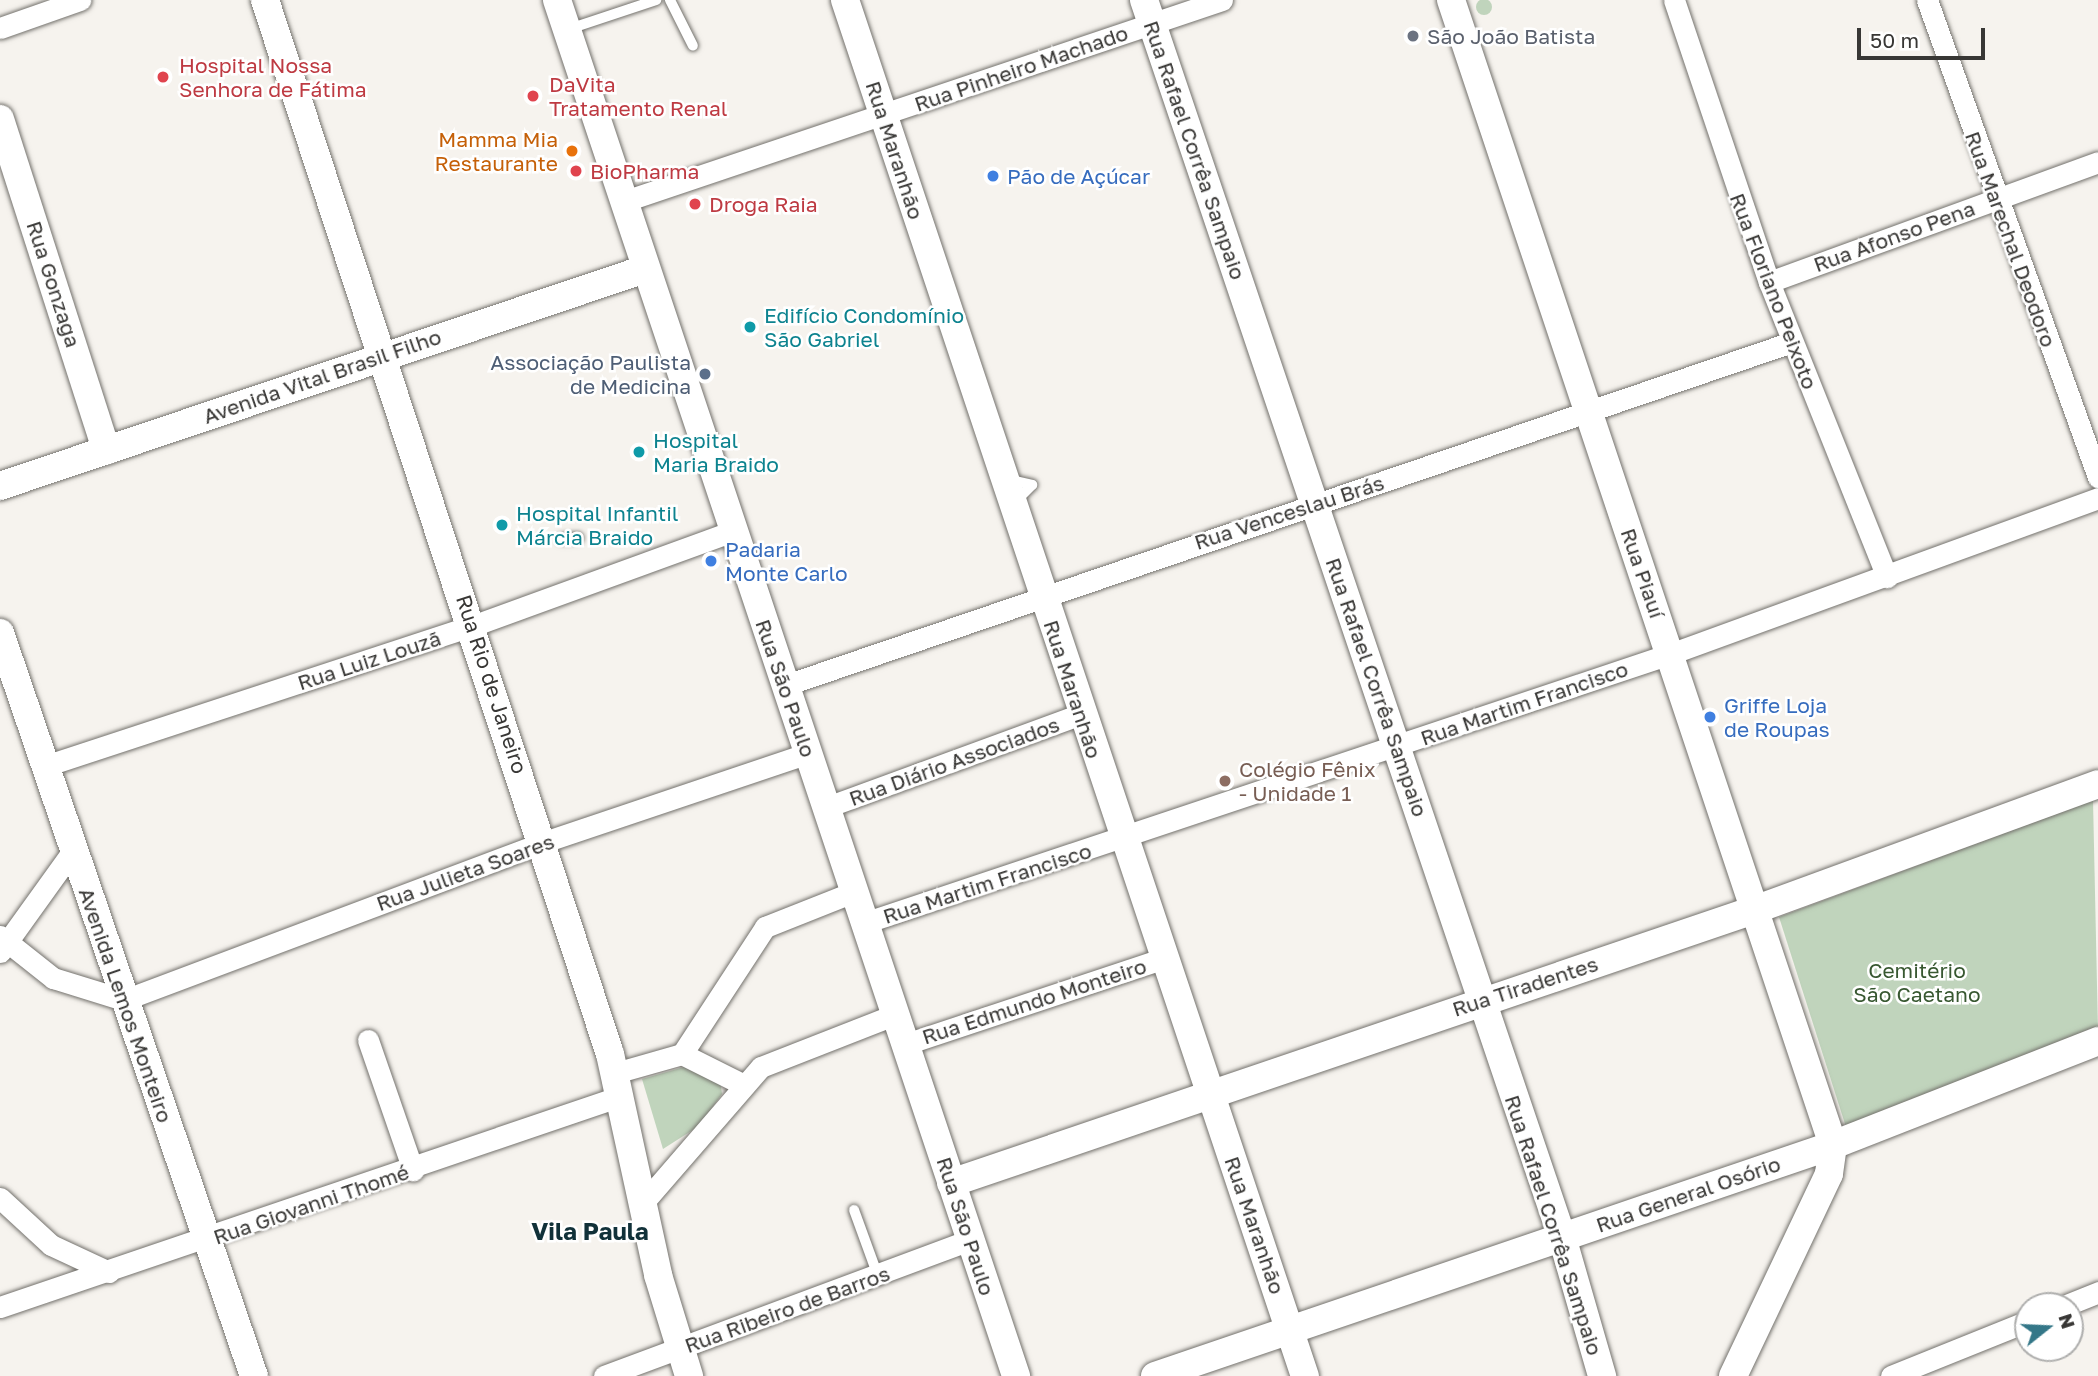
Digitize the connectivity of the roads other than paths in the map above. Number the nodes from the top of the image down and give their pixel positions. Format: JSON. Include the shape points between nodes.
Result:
{"nodes":[{"id":1,"x":80,"y":0,"type":"edge"},
{"id":2,"x":265,"y":0,"type":"edge"},
{"id":3,"x":557,"y":0,"type":"edge"},
{"id":4,"x":656,"y":0,"type":"edge"},
{"id":5,"x":670,"y":0,"type":"edge"},
{"id":6,"x":845,"y":0,"type":"edge"},
{"id":7,"x":1222,"y":0,"type":"edge"},
{"id":8,"x":1451,"y":0,"type":"edge"},
{"id":9,"x":1674,"y":0,"type":"edge"},
{"id":10,"x":1927,"y":0,"type":"edge"},
{"id":11,"x":1148,"y":12,"type":"edge"},
{"id":12,"x":0,"y":28,"type":"edge"},
{"id":13,"x":568,"y":30,"type":"junction"},
{"id":14,"x":693,"y":46,"type":"dead end"},
{"id":15,"x":883,"y":115,"type":"junction"},
{"id":16,"x":0,"y":119,"type":"edge"},
{"id":17,"x":2098,"y":162,"type":"edge"},
{"id":18,"x":1996,"y":199,"type":"junction"},
{"id":19,"x":622,"y":202,"type":"junction"},
{"id":20,"x":645,"y":269,"type":"junction"},
{"id":21,"x":1769,"y":282,"type":"junction"},
{"id":22,"x":1792,"y":342,"type":"junction"},
{"id":23,"x":384,"y":355,"type":"junction"},
{"id":24,"x":1588,"y":411,"type":"junction"},
{"id":25,"x":106,"y":450,"type":"junction"},
{"id":26,"x":2098,"y":478,"type":"edge"},
{"id":27,"x":0,"y":486,"type":"edge"},
{"id":28,"x":2098,"y":498,"type":"edge"},
{"id":29,"x":1315,"y":504,"type":"junction"},
{"id":30,"x":730,"y":532,"type":"junction"},
{"id":31,"x":578,"y":538,"type":"dead end"},
{"id":32,"x":562,"y":539,"type":"dead end"},
{"id":33,"x":1887,"y":577,"type":"junction"},
{"id":34,"x":1042,"y":593,"type":"junction"},
{"id":35,"x":472,"y":626,"type":"junction"},
{"id":36,"x":0,"y":633,"type":"edge"},
{"id":37,"x":1670,"y":654,"type":"junction"},
{"id":38,"x":786,"y":685,"type":"junction"},
{"id":39,"x":1081,"y":714,"type":"junction"},
{"id":40,"x":1397,"y":747,"type":"junction"},
{"id":41,"x":809,"y":752,"type":"junction"},
{"id":42,"x":45,"y":766,"type":"junction"},
{"id":43,"x":2098,"y":784,"type":"edge"},
{"id":44,"x":827,"y":807,"type":"junction"},
{"id":45,"x":1124,"y":839,"type":"junction"},
{"id":46,"x":544,"y":842,"type":"junction"},
{"id":47,"x":74,"y":849,"type":"junction"},
{"id":48,"x":856,"y":891,"type":"junction"},
{"id":49,"x":1754,"y":910,"type":"junction"},
{"id":50,"x":867,"y":922,"type":"junction"},
{"id":51,"x":3,"y":944,"type":"edge"},
{"id":52,"x":1162,"y":959,"type":"junction"},
{"id":53,"x":124,"y":1000,"type":"junction"},
{"id":54,"x":1482,"y":1000,"type":"junction"},
{"id":55,"x":896,"y":1014,"type":"junction"},
{"id":56,"x":368,"y":1040,"type":"dead end"},
{"id":57,"x":2098,"y":1041,"type":"edge"},
{"id":58,"x":906,"y":1044,"type":"junction"},
{"id":59,"x":682,"y":1054,"type":"junction"},
{"id":60,"x":618,"y":1084,"type":"junction"},
{"id":61,"x":742,"y":1084,"type":"junction"},
{"id":62,"x":1211,"y":1094,"type":"junction"},
{"id":63,"x":1833,"y":1145,"type":"junction"},
{"id":64,"x":413,"y":1170,"type":"junction"},
{"id":65,"x":951,"y":1183,"type":"junction"},
{"id":66,"x":0,"y":1198,"type":"edge"},
{"id":67,"x":643,"y":1203,"type":"junction"},
{"id":68,"x":854,"y":1210,"type":"dead end"},
{"id":69,"x":1562,"y":1237,"type":"junction"},
{"id":70,"x":207,"y":1239,"type":"junction"},
{"id":71,"x":970,"y":1240,"type":"junction"},
{"id":72,"x":109,"y":1272,"type":"junction"},
{"id":73,"x":878,"y":1276,"type":"junction"},
{"id":74,"x":0,"y":1307,"type":"edge"},
{"id":75,"x":2014,"y":1327,"type":"edge"},
{"id":76,"x":1291,"y":1331,"type":"junction"},
{"id":77,"x":680,"y":1349,"type":"junction"},
{"id":78,"x":254,"y":1376,"type":"edge"},
{"id":79,"x":604,"y":1376,"type":"edge"},
{"id":80,"x":689,"y":1376,"type":"edge"},
{"id":81,"x":1016,"y":1376,"type":"edge"},
{"id":82,"x":1155,"y":1376,"type":"edge"},
{"id":83,"x":1305,"y":1376,"type":"edge"},
{"id":84,"x":1602,"y":1376,"type":"edge"},
{"id":85,"x":1733,"y":1376,"type":"edge"},
{"id":86,"x":1891,"y":1376,"type":"edge"}],
"edges":[{"from":1,"to":12,"type":"street"},
{"from":2,"to":23,"type":"street","name":"Rua Rio de Janeiro"},
{"from":3,"to":13,"type":"street","name":"Rua São Paulo"},
{"from":4,"to":13,"type":"lane"},
{"from":5,"to":14,"type":"lane"},
{"from":6,"to":15,"type":"street","name":"Rua Maranhão"},
{"from":7,"to":11,"type":"street","name":"Rua Pinheiro Machado"},
{"from":8,"to":24,"type":"street","name":"Rua Piauí"},
{"from":9,"to":21,"type":"street","name":"Rua Floriano Peixoto"},
{"from":10,"to":18,"type":"street","name":"Rua Marechal Deodoro"},
{"from":11,"to":15,"type":"street","name":"Rua Pinheiro Machado"},
{"from":11,"to":29,"type":"street","name":"Rua Rafael Corrêa Sampaio"},
{"from":13,"to":19,"type":"street","name":"Rua São Paulo"},
{"from":15,"to":19,"type":"street","name":"Rua Pinheiro Machado"},
{"from":15,"to":34,"type":"street","name":"Rua Maranhão"},
{"from":16,"to":25,"type":"street","name":"Rua Gonzaga"},
{"from":17,"to":18,"type":"street","name":"Rua Afonso Pena"},
{"from":18,"to":21,"type":"street","name":"Rua Afonso Pena"},
{"from":18,"to":26,"type":"street","name":"Rua Marechal Deodoro"},
{"from":19,"to":20,"type":"street","name":"Rua São Paulo"},
{"from":20,"to":23,"type":"street","name":"Avenida Vital Brasil Filho"},
{"from":20,"to":30,"type":"street","name":"Rua São Paulo"},
{"from":21,"to":22,"type":"street","name":"Rua Floriano Peixoto"},
{"from":22,"to":24,"type":"street","name":"Rua Venceslau Brás"},
{"from":22,"to":33,"type":"street","name":"Rua Floriano Peixoto"},
{"from":23,"to":25,"type":"street","name":"Avenida Vital Brasil Filho"},
{"from":23,"to":35,"type":"street","name":"Rua Rio de Janeiro"},
{"from":24,"to":29,"type":"street","name":"Rua Venceslau Brás"},
{"from":24,"to":37,"type":"street","name":"Rua Piauí"},
{"from":25,"to":27,"type":"street","name":"Avenida Vital Brasil Filho"},
{"from":28,"to":33,"type":"street","name":"Rua Martim Francisco"},
{"from":29,"to":34,"type":"street","name":"Rua Venceslau Brás"},
{"from":29,"to":40,"type":"street","name":"Rua Rafael Corrêa Sampaio"},
{"from":30,"to":35,"type":"street","name":"Rua Luiz Louzã"},
{"from":30,"to":38,"type":"street","name":"Rua São Paulo"},
{"from":31,"to":32,"type":"lane"},
{"from":33,"to":37,"type":"street","name":"Rua Martim Francisco"},
{"from":34,"to":38,"type":"street","name":"Rua Venceslau Brás"},
{"from":34,"to":39,"type":"street","name":"Rua Maranhão"},
{"from":35,"to":42,"type":"street","name":"Rua Luiz Louzã"},
{"from":35,"to":46,"type":"street","name":"Rua Rio de Janeiro"},
{"from":36,"to":42,"type":"street","name":"Avenida Lemos Monteiro"},
{"from":37,"to":40,"type":"street","name":"Rua Martim Francisco"},
{"from":37,"to":49,"type":"street","name":"Rua Piauí"},
{"from":38,"to":41,"type":"street","name":"Rua São Paulo"},
{"from":39,"to":44,"type":"street","name":"Rua Diário Associados"},
{"from":39,"to":45,"type":"street","name":"Rua Maranhão"},
{"from":40,"to":45,"type":"street","name":"Rua Martim Francisco"},
{"from":40,"to":54,"type":"street","name":"Rua Rafael Corrêa Sampaio"},
{"from":41,"to":44,"type":"street","name":"Rua São Paulo"},
{"from":41,"to":46,"type":"street","name":"Rua Julieta Soares"},
{"from":42,"to":47,"type":"street","name":"Avenida Lemos Monteiro"},
{"from":43,"to":49,"type":"street","name":"Rua Tiradentes"},
{"from":44,"to":48,"type":"street","name":"Rua São Paulo"},
{"from":45,"to":50,"type":"street","name":"Rua Martim Francisco"},
{"from":45,"to":52,"type":"street","name":"Rua Maranhão"},
{"from":46,"to":53,"type":"street","name":"Rua Julieta Soares"},
{"from":46,"to":60,"type":"street","name":"Rua Rio de Janeiro"},
{"from":47,"to":51,"type":"street"},
{"from":47,"to":53,"type":"street","name":"Avenida Lemos Monteiro"},
{"from":48,"to":50,"type":"street","name":"Rua São Paulo"},
{"from":48,"to":59,"type":"street","via":[[765,927]]},
{"from":49,"to":54,"type":"street","name":"Rua Tiradentes"},
{"from":49,"to":63,"type":"street","name":"Rua Piauí"},
{"from":50,"to":55,"type":"street","name":"Rua São Paulo"},
{"from":51,"to":53,"type":"street","via":[[53,978]]},
{"from":52,"to":58,"type":"street","name":"Rua Edmundo Monteiro"},
{"from":52,"to":62,"type":"street","name":"Rua Maranhão"},
{"from":53,"to":70,"type":"street","name":"Avenida Lemos Monteiro"},
{"from":54,"to":62,"type":"street","name":"Rua Tiradentes"},
{"from":54,"to":69,"type":"street","name":"Rua Rafael Corrêa Sampaio"},
{"from":55,"to":58,"type":"street","name":"Rua São Paulo"},
{"from":55,"to":61,"type":"street","via":[[773,1061]]},
{"from":56,"to":64,"type":"street"},
{"from":57,"to":63,"type":"street","name":"Rua General Osório"},
{"from":58,"to":65,"type":"street","name":"Rua São Paulo"},
{"from":59,"to":60,"type":"street","name":"Rua Giovanni Thomé"},
{"from":59,"to":61,"type":"street"},
{"from":60,"to":64,"type":"street","name":"Rua Giovanni Thomé"},
{"from":60,"to":67,"type":"street","name":"Rua Rio de Janeiro"},
{"from":61,"to":67,"type":"street"},
{"from":62,"to":65,"type":"street","name":"Rua Tiradentes"},
{"from":62,"to":76,"type":"street","name":"Rua Maranhão"},
{"from":63,"to":69,"type":"street","name":"Rua General Osório"},
{"from":63,"to":85,"type":"street","via":[[1829,1174]]},
{"from":64,"to":70,"type":"street","name":"Rua Giovanni Thomé"},
{"from":65,"to":71,"type":"street","name":"Rua São Paulo"},
{"from":66,"to":72,"type":"street","via":[[51,1245]]},
{"from":67,"to":77,"type":"street","name":"Rua Rio de Janeiro"},
{"from":68,"to":73,"type":"lane"},
{"from":69,"to":76,"type":"street","name":"Rua General Osório"},
{"from":69,"to":84,"type":"street","name":"Rua Rafael Corrêa Sampaio"},
{"from":70,"to":72,"type":"street","name":"Rua Giovanni Thomé"},
{"from":70,"to":78,"type":"street","name":"Avenida Lemos Monteiro"},
{"from":71,"to":73,"type":"street","name":"Rua Ribeiro de Barros"},
{"from":71,"to":81,"type":"street","name":"Rua São Paulo"},
{"from":72,"to":74,"type":"street","name":"Rua Giovanni Thomé"},
{"from":73,"to":77,"type":"street","name":"Rua Ribeiro de Barros"},
{"from":75,"to":86,"type":"street"},
{"from":76,"to":82,"type":"street","name":"Rua General Osório"},
{"from":76,"to":83,"type":"street","name":"Rua Maranhão"},
{"from":77,"to":79,"type":"street","name":"Rua Ribeiro de Barros"},
{"from":77,"to":80,"type":"street","name":"Rua Rio de Janeiro"}]}
